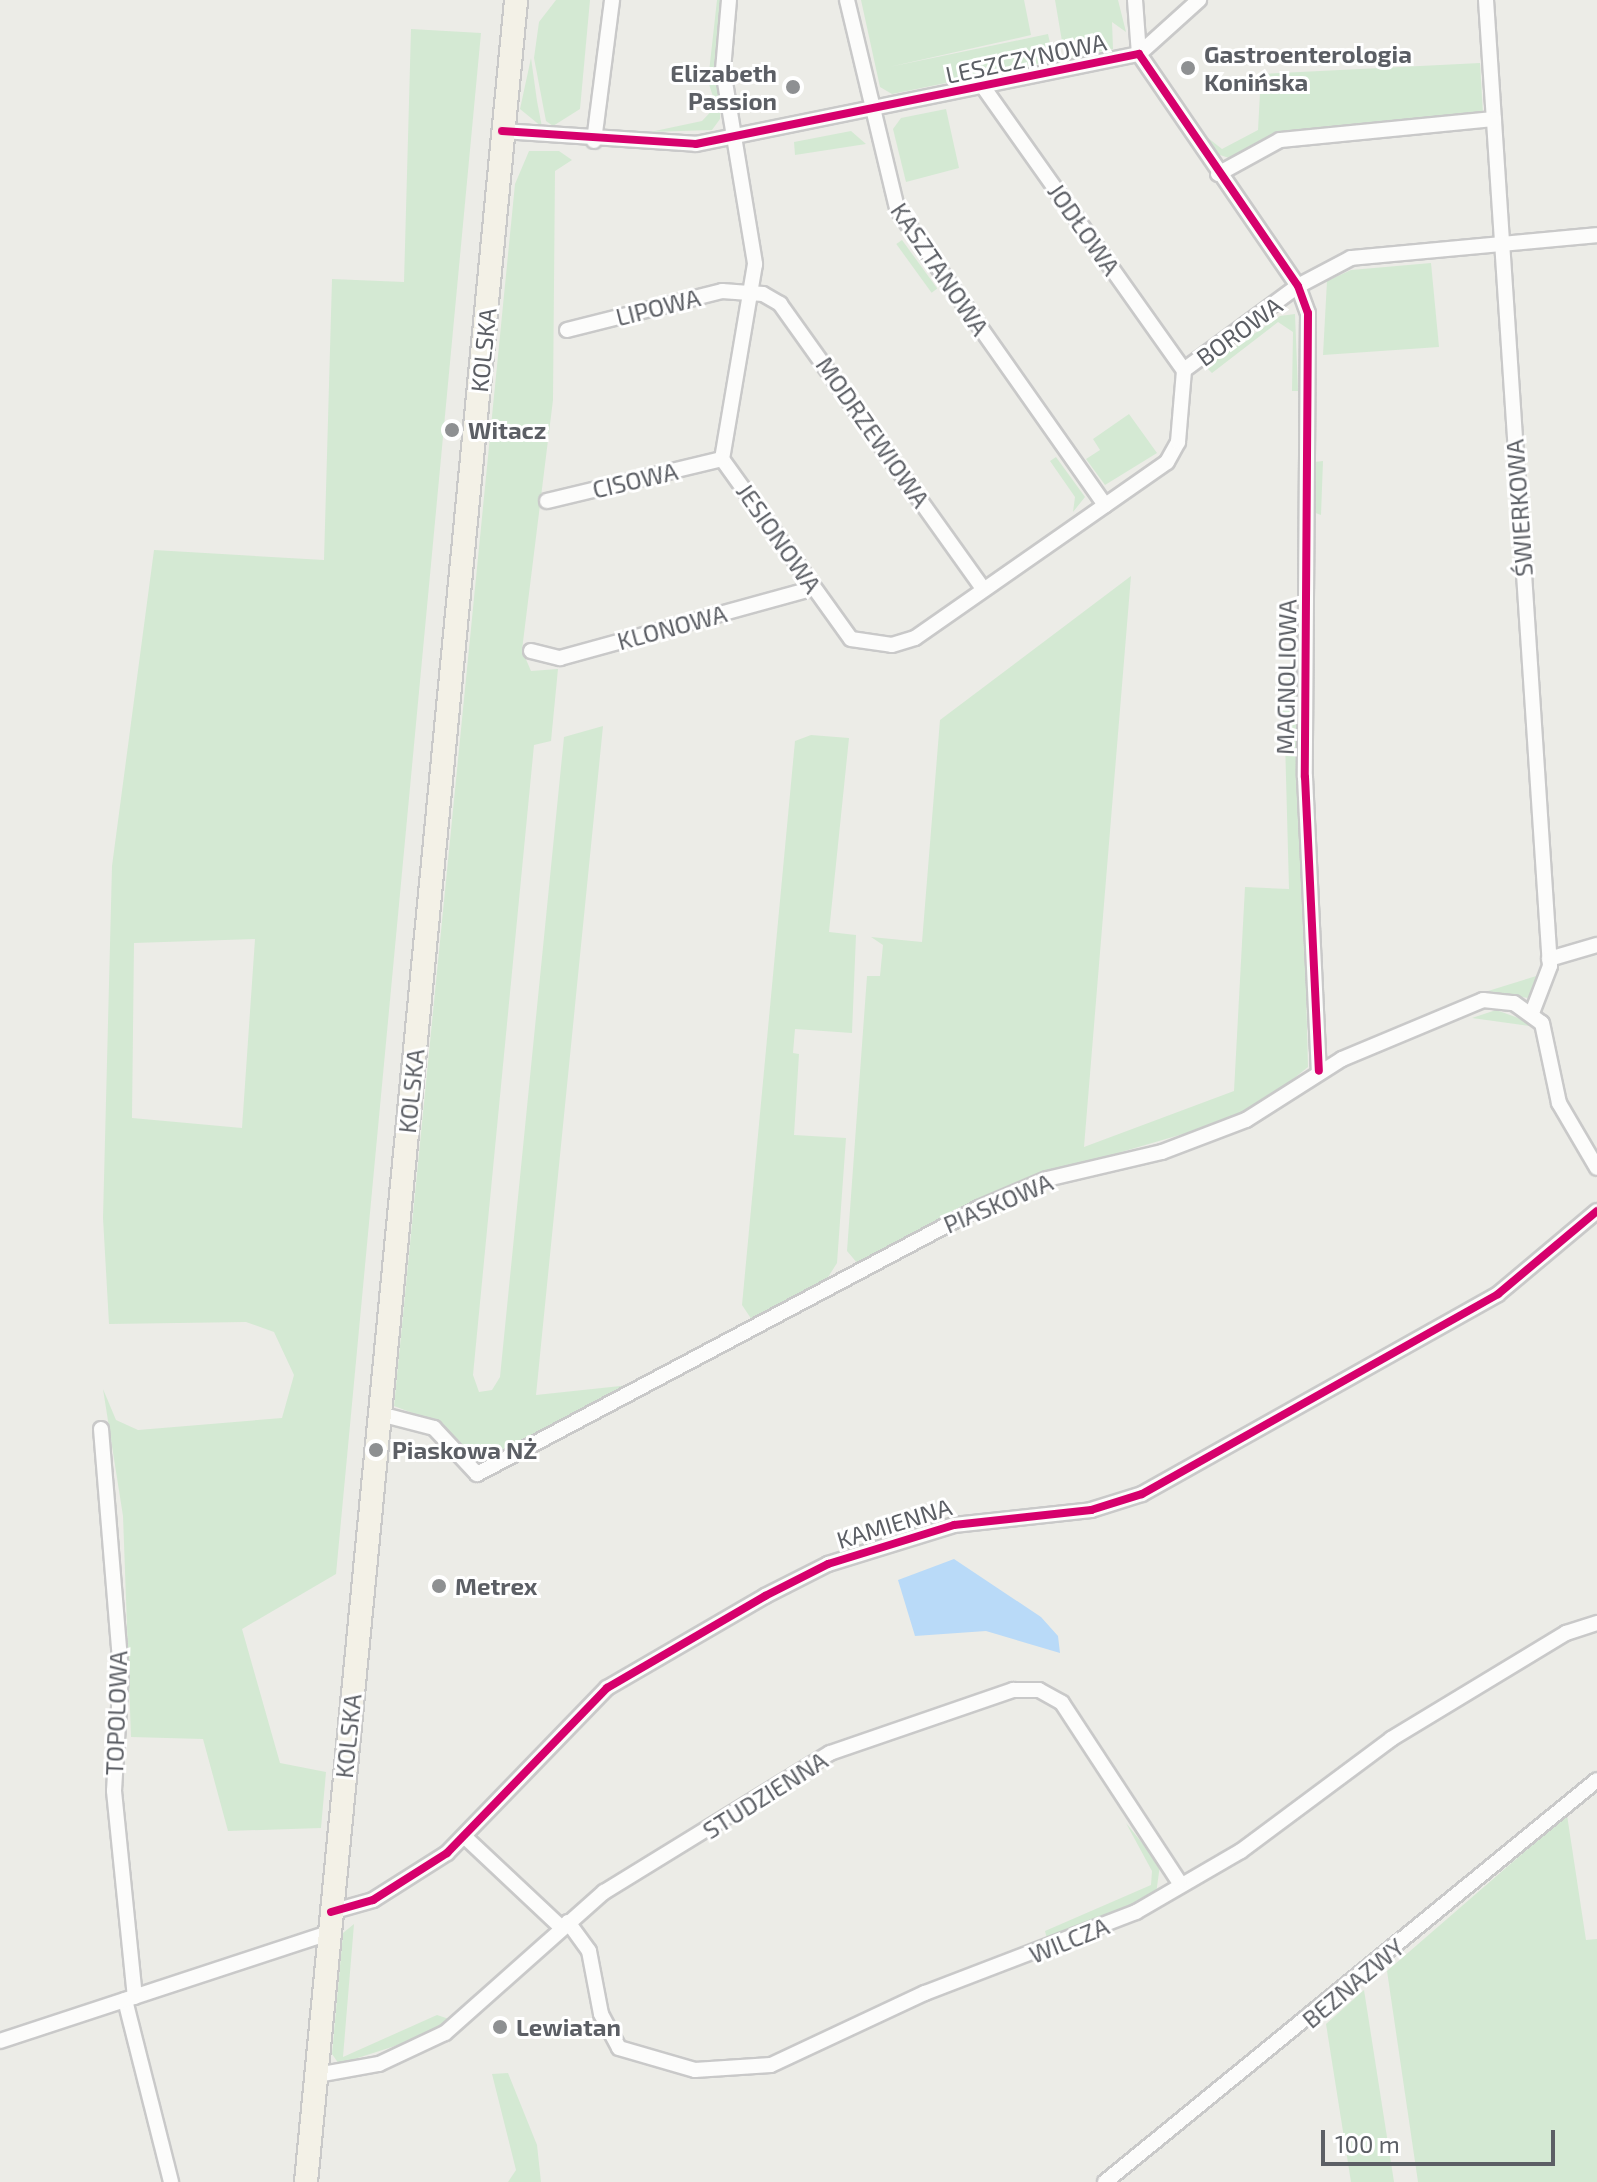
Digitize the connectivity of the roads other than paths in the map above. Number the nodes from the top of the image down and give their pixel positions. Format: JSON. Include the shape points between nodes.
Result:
{"nodes":[{"id":1,"x":516,"y":0,"type":"edge"},
{"id":2,"x":612,"y":0,"type":"edge"},
{"id":3,"x":729,"y":0,"type":"edge"},
{"id":4,"x":847,"y":0,"type":"edge"},
{"id":5,"x":1135,"y":0,"type":"edge"},
{"id":6,"x":1199,"y":0,"type":"edge"},
{"id":7,"x":1486,"y":0,"type":"edge"},
{"id":8,"x":1139,"y":54,"type":"junction"},
{"id":9,"x":984,"y":88,"type":"junction"},
{"id":10,"x":871,"y":113,"type":"junction"},
{"id":11,"x":1494,"y":119,"type":"junction"},
{"id":12,"x":502,"y":131,"type":"junction"},
{"id":13,"x":736,"y":138,"type":"junction"},
{"id":14,"x":594,"y":141,"type":"junction"},
{"id":15,"x":1218,"y":174,"type":"junction"},
{"id":16,"x":1597,"y":235,"type":"edge"},
{"id":17,"x":1502,"y":245,"type":"junction"},
{"id":18,"x":1298,"y":286,"type":"junction"},
{"id":19,"x":749,"y":292,"type":"junction"},
{"id":20,"x":567,"y":330,"type":"dead end"},
{"id":21,"x":1184,"y":370,"type":"junction"},
{"id":22,"x":722,"y":459,"type":"junction"},
{"id":23,"x":547,"y":501,"type":"dead end"},
{"id":24,"x":1105,"y":505,"type":"junction"},
{"id":25,"x":814,"y":588,"type":"junction"},
{"id":26,"x":983,"y":589,"type":"junction"},
{"id":27,"x":531,"y":651,"type":"dead end"},
{"id":28,"x":1597,"y":945,"type":"edge"},
{"id":29,"x":1549,"y":959,"type":"junction"},
{"id":30,"x":1532,"y":1013,"type":"junction"},
{"id":31,"x":1319,"y":1071,"type":"junction"},
{"id":32,"x":1597,"y":1168,"type":"edge"},
{"id":33,"x":1597,"y":1211,"type":"edge"},
{"id":34,"x":380,"y":1414,"type":"junction"},
{"id":35,"x":101,"y":1429,"type":"dead end"},
{"id":36,"x":1597,"y":1623,"type":"edge"},
{"id":37,"x":1597,"y":1780,"type":"edge"},
{"id":38,"x":465,"y":1837,"type":"junction"},
{"id":39,"x":1179,"y":1882,"type":"junction"},
{"id":40,"x":330,"y":1922,"type":"junction"},
{"id":41,"x":564,"y":1925,"type":"junction"},
{"id":42,"x":130,"y":1999,"type":"junction"},
{"id":43,"x":0,"y":2041,"type":"edge"},
{"id":44,"x":317,"y":2075,"type":"junction"},
{"id":45,"x":171,"y":2182,"type":"edge"},
{"id":46,"x":306,"y":2182,"type":"edge"},
{"id":47,"x":1105,"y":2182,"type":"edge"}],
"edges":[{"from":1,"to":12,"type":"main road","name":"KOLSKA"},
{"from":2,"to":14,"type":"street"},
{"from":3,"to":13,"type":"street","name":"JESIONOWA","via":[[723,70]]},
{"from":4,"to":10,"type":"street","name":"KASZTANOWA"},
{"from":5,"to":8,"type":"street"},
{"from":6,"to":8,"type":"street","name":"LESZCZYNOWA"},
{"from":7,"to":11,"type":"street","name":"ŚWIERKOWA"},
{"from":8,"to":9,"type":"street","name":"LESZCZYNOWA"},
{"from":8,"to":15,"type":"street","name":"LESZCZYNOWA"},
{"from":9,"to":10,"type":"street","name":"LESZCZYNOWA"},
{"from":9,"to":21,"type":"street","name":"JODŁOWA"},
{"from":10,"to":13,"type":"street","name":"LESZCZYNOWA"},
{"from":10,"to":24,"type":"street","name":"KASZTANOWA","via":[[906,226]]},
{"from":11,"to":15,"type":"street","via":[[1280,140]]},
{"from":11,"to":17,"type":"street","name":"ŚWIERKOWA"},
{"from":12,"to":14,"type":"street","name":"LESZCZYNOWA"},
{"from":12,"to":34,"type":"main road","name":"KOLSKA"},
{"from":13,"to":14,"type":"street","name":"LESZCZYNOWA","via":[[672,146]]},
{"from":13,"to":19,"type":"street","name":"JESIONOWA","via":[[755,264]]},
{"from":15,"to":18,"type":"street","name":"LESZCZYNOWA"},
{"from":16,"to":17,"type":"street","name":"BOROWA"},
{"from":17,"to":18,"type":"street","name":"BOROWA","via":[[1351,258]]},
{"from":17,"to":29,"type":"street","name":"ŚWIERKOWA"},
{"from":18,"to":21,"type":"street","name":"BOROWA"},
{"from":18,"to":31,"type":"street","name":"MAGNOLIOWA","via":[[1312,344],[1305,777]]},
{"from":19,"to":20,"type":"street","name":"LIPOWA","via":[[722,291]]},
{"from":19,"to":22,"type":"street","name":"JESIONOWA"},
{"from":19,"to":26,"type":"street","name":"MODRZEWIOWA","via":[[785,307]]},
{"from":21,"to":24,"type":"street","name":"BOROWA","via":[[1173,456]]},
{"from":22,"to":23,"type":"street","name":"CISOWA"},
{"from":22,"to":25,"type":"street","name":"JESIONOWA"},
{"from":24,"to":26,"type":"street","name":"JESIONOWA"},
{"from":25,"to":26,"type":"street","name":"JESIONOWA","via":[[851,639],[892,645],[915,638]]},
{"from":25,"to":27,"type":"street","name":"KLONOWA","via":[[560,658]]},
{"from":28,"to":29,"type":"street"},
{"from":29,"to":30,"type":"street","name":"ŚWIERKOWA"},
{"from":30,"to":31,"type":"street","name":"PIASKOWA","via":[[1483,1000]]},
{"from":30,"to":32,"type":"street","via":[[1549,1037],[1564,1117]]},
{"from":31,"to":34,"type":"street","name":"PIASKOWA","via":[[1246,1120],[1162,1152],[1047,1179],[979,1208],[477,1474],[434,1428]]},
{"from":33,"to":38,"type":"street","name":"KAMIENNA","via":[[1498,1294],[1142,1494],[1079,1512],[954,1525],[828,1564],[765,1596],[607,1688]]},
{"from":34,"to":40,"type":"main road","name":"KOLSKA"},
{"from":35,"to":42,"type":"street","name":"TOPOLOWA","via":[[121,1673],[114,1791]]},
{"from":36,"to":39,"type":"street","name":"WILCZA","via":[[1566,1633],[1391,1739],[1241,1851]]},
{"from":37,"to":47,"type":"street","name":"BEZNAZWY"},
{"from":38,"to":40,"type":"street","name":"KAMIENNA","via":[[373,1900]]},
{"from":38,"to":41,"type":"street","name":"WILCZA"},
{"from":39,"to":41,"type":"street","name":"WILCZA","via":[[1093,1932],[925,1993],[792,2059],[752,2068],[672,2067],[619,2048],[601,2014],[589,1951]]},
{"from":39,"to":41,"type":"street","name":"STUDZIENNA","via":[[1062,1703],[1027,1689],[830,1753]]},
{"from":40,"to":42,"type":"street"},
{"from":40,"to":44,"type":"main road","name":"KOLSKA"},
{"from":41,"to":44,"type":"street","name":"STUDZIENNA","via":[[445,2033],[379,2064]]},
{"from":42,"to":43,"type":"street"},
{"from":42,"to":45,"type":"street","name":"TOPOLOWA"},
{"from":44,"to":46,"type":"main road","name":"KOLSKA"}]}
